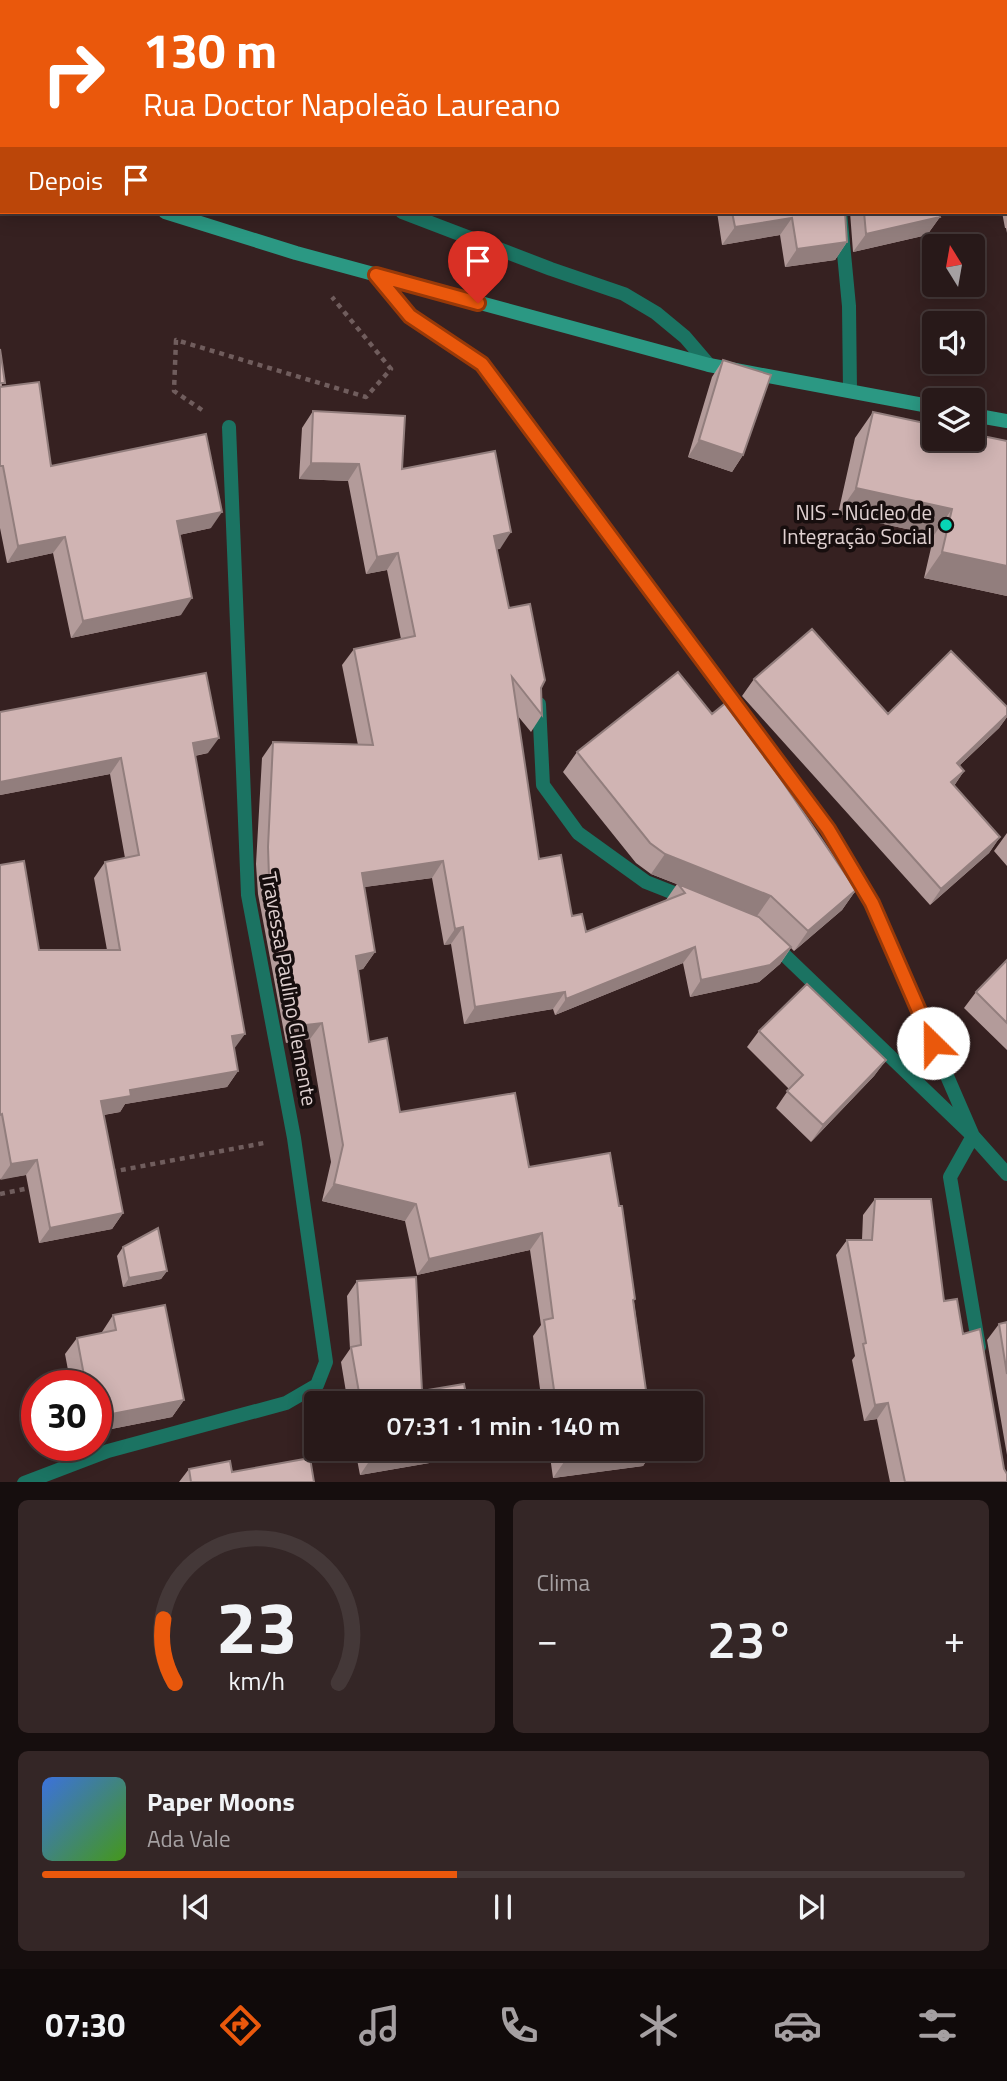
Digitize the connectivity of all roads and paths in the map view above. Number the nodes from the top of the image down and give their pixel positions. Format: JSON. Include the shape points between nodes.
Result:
{"nodes":[{"id":1,"x":171,"y":214,"type":"edge"},
{"id":2,"x":407,"y":214,"type":"edge"},
{"id":3,"x":840,"y":214,"type":"edge"},
{"id":4,"x":376,"y":275,"type":"junction"},
{"id":5,"x":330,"y":295,"type":"dead end"},
{"id":6,"x":709,"y":365,"type":"junction"},
{"id":7,"x":850,"y":391,"type":"junction"},
{"id":8,"x":922,"y":405,"type":"edge"},
{"id":9,"x":985,"y":417,"type":"edge"},
{"id":10,"x":1007,"y":421,"type":"edge"},
{"id":11,"x":229,"y":427,"type":"joint"},
{"id":12,"x":539,"y":704,"type":"edge"},
{"id":13,"x":705,"y":906,"type":"edge"},
{"id":14,"x":763,"y":934,"type":"edge"},
{"id":15,"x":973,"y":1136,"type":"junction"},
{"id":16,"x":294,"y":1138,"type":"junction"},
{"id":17,"x":107,"y":1173,"type":"edge"},
{"id":18,"x":1007,"y":1174,"type":"edge"},
{"id":19,"x":40,"y":1186,"type":"edge"},
{"id":20,"x":0,"y":1194,"type":"edge"},
{"id":21,"x":982,"y":1363,"type":"edge"},
{"id":22,"x":24,"y":1482,"type":"edge"}],
"edges":[{"from":1,"to":4,"type":"main road"},
{"from":2,"to":6,"type":"street","via":[[624,294],[685,337]]},
{"from":3,"to":7,"type":"street","via":[[849,306]]},
{"from":4,"to":6,"type":"main road"},
{"from":4,"to":15,"type":"street","via":[[410,316],[482,364],[828,829],[872,903]]},
{"from":5,"to":11,"type":"path","via":[[391,369],[366,397],[176,340],[174,391]]},
{"from":6,"to":7,"type":"main road"},
{"from":7,"to":8,"type":"main road"},
{"from":9,"to":10,"type":"main road"},
{"from":11,"to":16,"type":"street","name":"Travessa Paulino Clemente","via":[[248,895]]},
{"from":12,"to":13,"type":"street","via":[[543,785],[578,833],[646,882]]},
{"from":14,"to":15,"type":"street"},
{"from":15,"to":18,"type":"street"},
{"from":15,"to":21,"type":"street","via":[[950,1177]]},
{"from":16,"to":17,"type":"path"},
{"from":16,"to":22,"type":"street","name":"Travessa Paulino Clemente","via":[[326,1362],[317,1385],[286,1403],[108,1451]]},
{"from":19,"to":20,"type":"path"}]}
